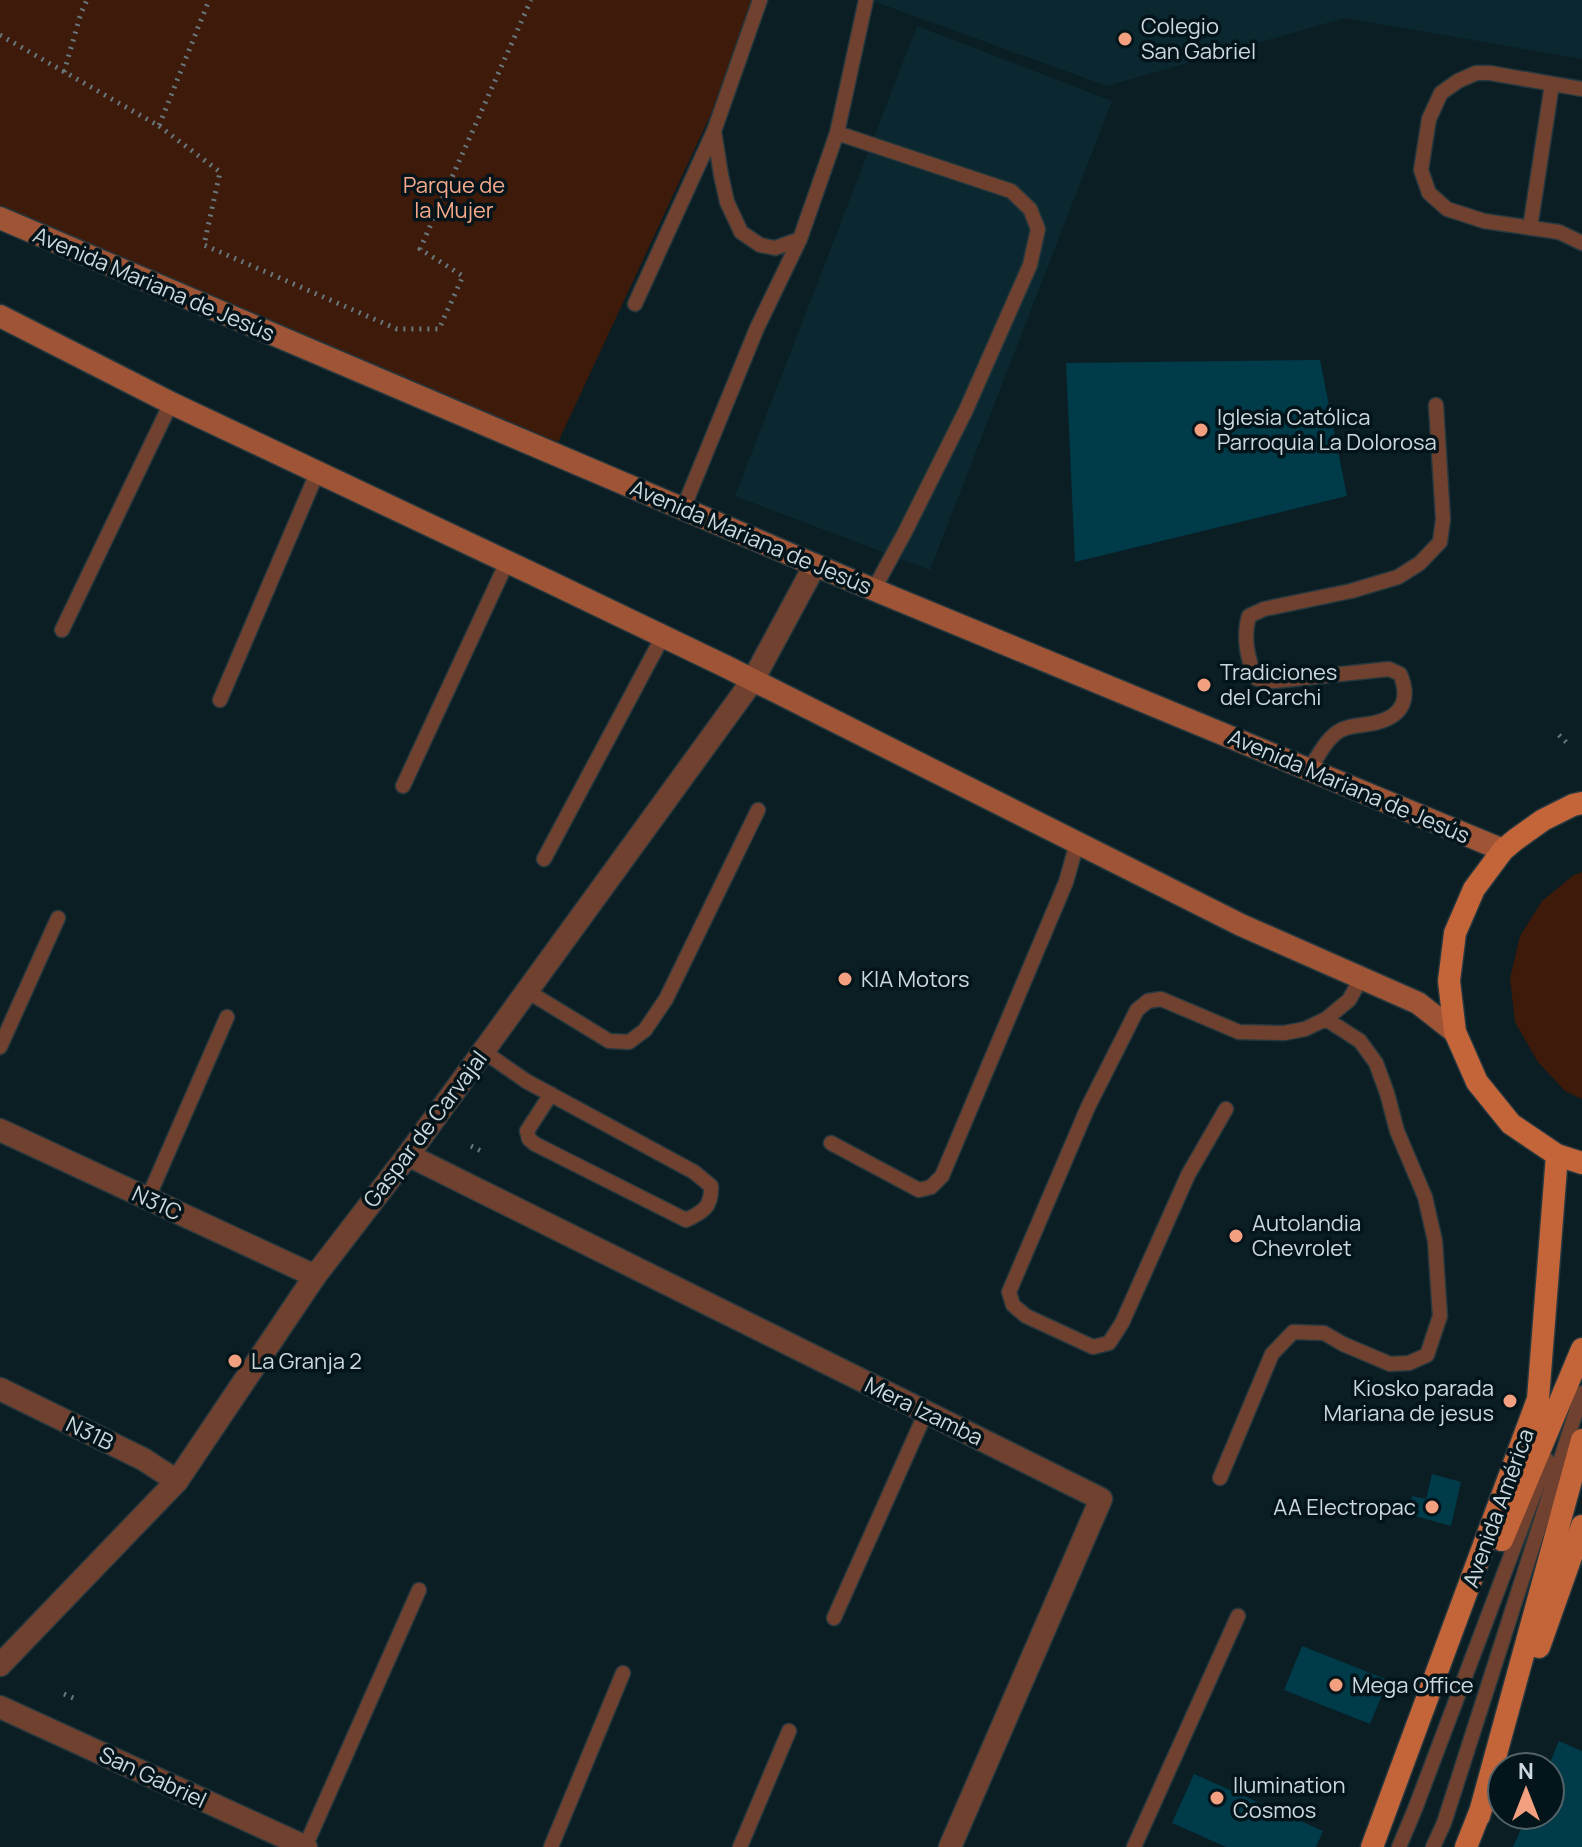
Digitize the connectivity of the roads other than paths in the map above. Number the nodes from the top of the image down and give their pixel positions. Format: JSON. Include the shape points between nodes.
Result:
{"nodes":[{"id":1,"x":760,"y":0,"type":"edge"},
{"id":2,"x":866,"y":0,"type":"edge"},
{"id":3,"x":1552,"y":84,"type":"junction"},
{"id":4,"x":1582,"y":89,"type":"edge"},
{"id":5,"x":714,"y":131,"type":"junction"},
{"id":6,"x":837,"y":133,"type":"junction"},
{"id":7,"x":0,"y":218,"type":"edge"},
{"id":8,"x":1530,"y":228,"type":"junction"},
{"id":9,"x":800,"y":239,"type":"junction"},
{"id":10,"x":1582,"y":243,"type":"edge"},
{"id":11,"x":635,"y":304,"type":"dead end"},
{"id":12,"x":0,"y":316,"type":"edge"},
{"id":13,"x":171,"y":403,"type":"junction"},
{"id":14,"x":1436,"y":405,"type":"dead end"},
{"id":15,"x":317,"y":473,"type":"junction"},
{"id":16,"x":683,"y":509,"type":"junction"},
{"id":17,"x":507,"y":562,"type":"junction"},
{"id":18,"x":815,"y":565,"type":"junction"},
{"id":19,"x":874,"y":589,"type":"junction"},
{"id":20,"x":62,"y":630,"type":"dead end"},
{"id":21,"x":663,"y":636,"type":"junction"},
{"id":22,"x":753,"y":680,"type":"junction"},
{"id":23,"x":220,"y":700,"type":"dead end"},
{"id":24,"x":1309,"y":769,"type":"junction"},
{"id":25,"x":1582,"y":783,"type":"edge"},
{"id":26,"x":403,"y":786,"type":"dead end"},
{"id":27,"x":1578,"y":804,"type":"edge"},
{"id":28,"x":758,"y":810,"type":"dead end"},
{"id":29,"x":1077,"y":843,"type":"junction"},
{"id":30,"x":1503,"y":850,"type":"junction"},
{"id":31,"x":544,"y":859,"type":"dead end"},
{"id":32,"x":58,"y":918,"type":"dead end"},
{"id":33,"x":1362,"y":977,"type":"junction"},
{"id":34,"x":527,"y":991,"type":"junction"},
{"id":35,"x":227,"y":1017,"type":"dead end"},
{"id":36,"x":1326,"y":1019,"type":"junction"},
{"id":37,"x":1455,"y":1032,"type":"junction"},
{"id":38,"x":0,"y":1047,"type":"edge"},
{"id":39,"x":483,"y":1051,"type":"junction"},
{"id":40,"x":551,"y":1094,"type":"junction"},
{"id":41,"x":1226,"y":1109,"type":"dead end"},
{"id":42,"x":0,"y":1130,"type":"edge"},
{"id":43,"x":831,"y":1143,"type":"dead end"},
{"id":44,"x":408,"y":1155,"type":"junction"},
{"id":45,"x":1557,"y":1155,"type":"junction"},
{"id":46,"x":1582,"y":1163,"type":"edge"},
{"id":47,"x":148,"y":1198,"type":"junction"},
{"id":48,"x":315,"y":1276,"type":"junction"},
{"id":49,"x":1582,"y":1349,"type":"edge"},
{"id":50,"x":1582,"y":1366,"type":"edge"},
{"id":51,"x":0,"y":1389,"type":"edge"},
{"id":52,"x":1582,"y":1393,"type":"edge"},
{"id":53,"x":926,"y":1412,"type":"junction"},
{"id":54,"x":1582,"y":1440,"type":"edge"},
{"id":55,"x":1220,"y":1478,"type":"dead end"},
{"id":56,"x":177,"y":1481,"type":"junction"},
{"id":57,"x":1582,"y":1526,"type":"edge"},
{"id":58,"x":419,"y":1590,"type":"dead end"},
{"id":59,"x":1238,"y":1616,"type":"dead end"},
{"id":60,"x":834,"y":1618,"type":"dead end"},
{"id":61,"x":0,"y":1665,"type":"edge"},
{"id":62,"x":623,"y":1673,"type":"dead end"},
{"id":63,"x":0,"y":1707,"type":"edge"},
{"id":64,"x":789,"y":1731,"type":"dead end"},
{"id":65,"x":1479,"y":1816,"type":"junction"},
{"id":66,"x":1375,"y":1839,"type":"edge"},
{"id":67,"x":305,"y":1847,"type":"edge"},
{"id":68,"x":551,"y":1847,"type":"edge"},
{"id":69,"x":740,"y":1847,"type":"edge"},
{"id":70,"x":950,"y":1847,"type":"edge"},
{"id":71,"x":1134,"y":1847,"type":"edge"},
{"id":72,"x":1399,"y":1847,"type":"edge"},
{"id":73,"x":1433,"y":1847,"type":"edge"},
{"id":74,"x":1466,"y":1847,"type":"edge"}],
"edges":[{"from":1,"to":5,"type":"lane"},
{"from":2,"to":6,"type":"lane"},
{"from":3,"to":4,"type":"lane"},
{"from":3,"to":8,"type":"lane"},
{"from":3,"to":8,"type":"lane","via":[[1490,73],[1458,81],[1441,93],[1429,119],[1421,170],[1429,193],[1447,209]]},
{"from":5,"to":9,"type":"lane","via":[[727,202],[741,232],[775,248]]},
{"from":5,"to":11,"type":"lane"},
{"from":6,"to":9,"type":"lane"},
{"from":6,"to":19,"type":"lane","via":[[1011,191],[1030,209],[1038,229],[1030,265],[966,410]]},
{"from":7,"to":16,"type":"main road","name":"Avenida Mariana de Jesús"},
{"from":8,"to":10,"type":"lane","via":[[1559,232]]},
{"from":9,"to":16,"type":"lane","via":[[757,328]]},
{"from":12,"to":13,"type":"main road"},
{"from":13,"to":15,"type":"main road"},
{"from":13,"to":20,"type":"lane"},
{"from":14,"to":24,"type":"lane","via":[[1440,542],[1398,577],[1249,616],[1245,629],[1256,678],[1266,682],[1389,669],[1400,674],[1405,685],[1403,706],[1396,714],[1340,730]]},
{"from":15,"to":17,"type":"main road"},
{"from":15,"to":23,"type":"lane"},
{"from":16,"to":18,"type":"main road","name":"Avenida Mariana de Jesús"},
{"from":17,"to":21,"type":"main road"},
{"from":17,"to":26,"type":"lane"},
{"from":18,"to":19,"type":"main road","name":"Avenida Mariana de Jesús"},
{"from":18,"to":22,"type":"street","name":"Gaspar de Carvajal"},
{"from":19,"to":24,"type":"main road","name":"Avenida Mariana de Jesús"},
{"from":21,"to":22,"type":"main road"},
{"from":21,"to":31,"type":"lane"},
{"from":22,"to":29,"type":"main road"},
{"from":22,"to":34,"type":"street","name":"Gaspar de Carvajal"},
{"from":24,"to":30,"type":"main road","name":"Avenida Mariana de Jesús"},
{"from":25,"to":27,"type":"main road"},
{"from":27,"to":30,"type":"main road","via":[[1543,820]]},
{"from":28,"to":34,"type":"lane","via":[[666,999],[645,1030],[629,1042],[609,1041]]},
{"from":29,"to":33,"type":"main road","via":[[1241,925]]},
{"from":29,"to":43,"type":"lane","via":[[1066,882],[942,1176],[919,1190]]},
{"from":30,"to":37,"type":"main road","via":[[1474,889],[1455,933],[1449,981]]},
{"from":32,"to":38,"type":"lane"},
{"from":33,"to":36,"type":"lane","via":[[1349,1000]]},
{"from":33,"to":37,"type":"main road","via":[[1418,1003]]},
{"from":34,"to":39,"type":"street","name":"Gaspar de Carvajal"},
{"from":35,"to":47,"type":"lane"},
{"from":36,"to":41,"type":"lane","via":[[1284,1033],[1239,1032],[1161,999],[1137,1010],[1027,1248],[1009,1292],[1013,1305],[1093,1347],[1109,1343],[1188,1175]]},
{"from":36,"to":55,"type":"lane","via":[[1360,1041],[1376,1063],[1425,1197],[1435,1241],[1440,1316],[1427,1355],[1409,1363],[1390,1364],[1324,1333],[1293,1332],[1272,1354]]},
{"from":37,"to":45,"type":"main road","via":[[1477,1082],[1511,1124]]},
{"from":39,"to":40,"type":"lane"},
{"from":39,"to":44,"type":"street","name":"Gaspar de Carvajal"},
{"from":40,"to":40,"type":"lane","via":[[694,1172],[711,1186],[712,1198],[702,1212],[686,1220],[535,1144],[527,1131]]},
{"from":42,"to":47,"type":"street","name":"N31C"},
{"from":44,"to":48,"type":"street","name":"Gaspar de Carvajal"},
{"from":44,"to":53,"type":"street","name":"Mera Izamba"},
{"from":45,"to":46,"type":"main road"},
{"from":45,"to":66,"type":"main road","name":"Avenida América","via":[[1538,1399]]},
{"from":47,"to":48,"type":"street","name":"N31C"},
{"from":48,"to":56,"type":"street","name":"Gaspar de Carvajal"},
{"from":49,"to":66,"type":"main road"},
{"from":50,"to":72,"type":"lane"},
{"from":51,"to":56,"type":"street","name":"N31B"},
{"from":52,"to":73,"type":"lane"},
{"from":53,"to":60,"type":"lane"},
{"from":53,"to":70,"type":"street","name":"Mera Izamba","via":[[1101,1499]]},
{"from":54,"to":65,"type":"main road"},
{"from":56,"to":61,"type":"street","name":"Gaspar de Carvajal"},
{"from":57,"to":65,"type":"main road"},
{"from":58,"to":67,"type":"lane"},
{"from":59,"to":71,"type":"lane"},
{"from":62,"to":68,"type":"lane"},
{"from":63,"to":67,"type":"street","name":"San Gabriel"},
{"from":64,"to":69,"type":"lane"},
{"from":65,"to":74,"type":"main road"}]}
